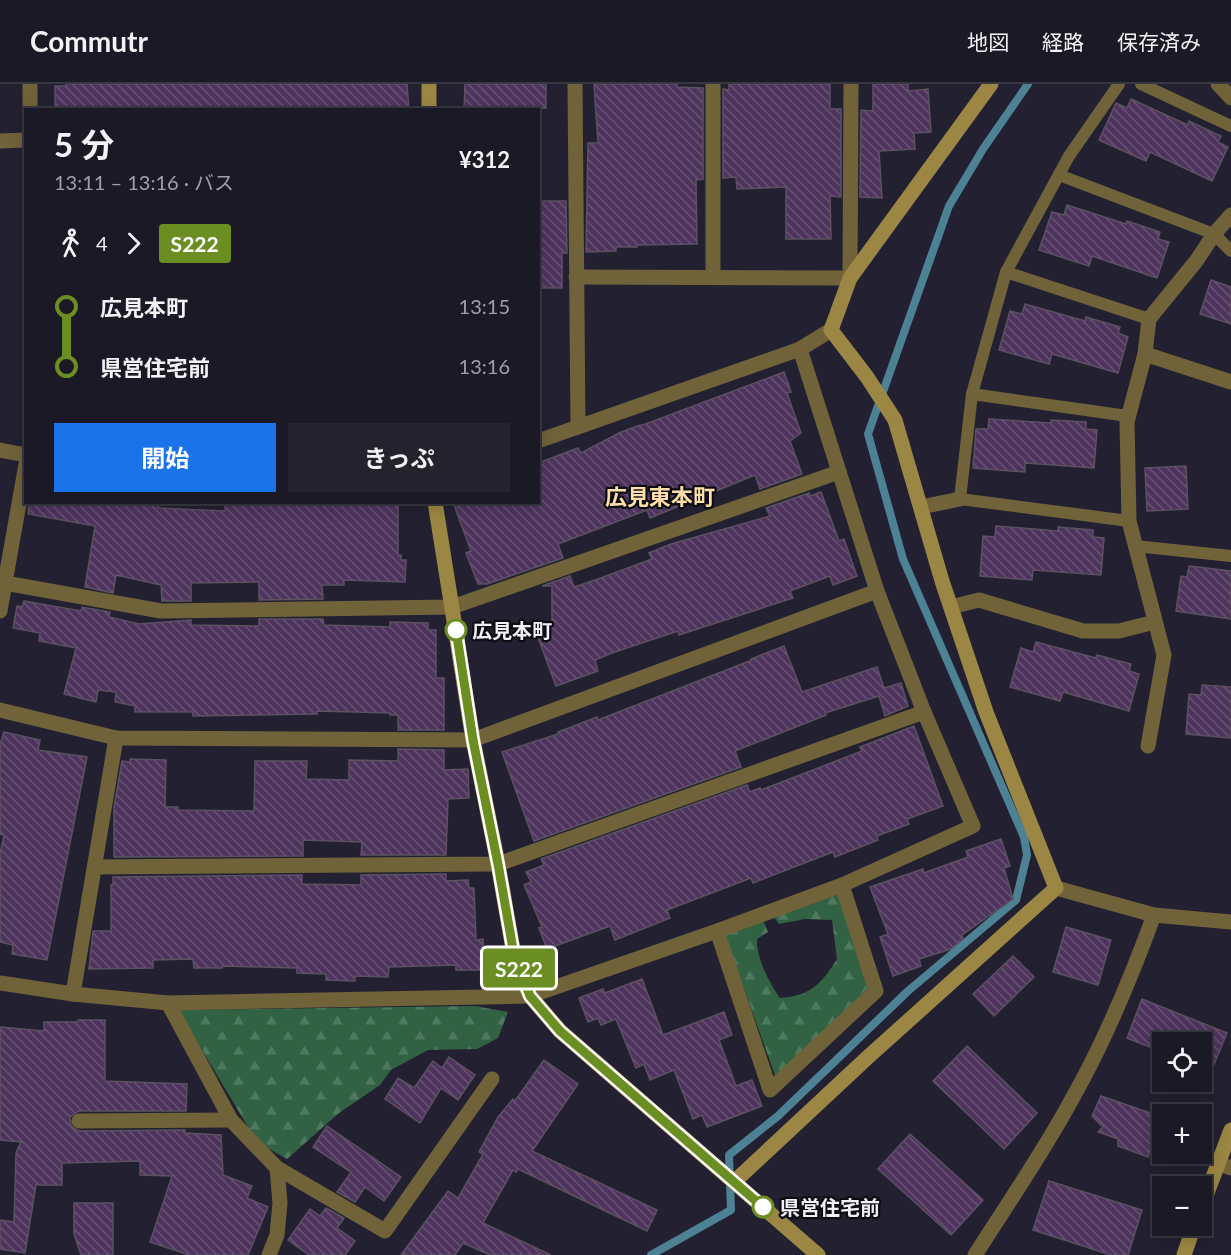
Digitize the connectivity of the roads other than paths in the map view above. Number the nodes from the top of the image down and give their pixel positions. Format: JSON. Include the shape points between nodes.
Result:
{"nodes":[{"id":1,"x":30,"y":84,"type":"edge"},
{"id":2,"x":429,"y":84,"type":"edge"},
{"id":3,"x":575,"y":84,"type":"edge"},
{"id":4,"x":713,"y":84,"type":"edge"},
{"id":5,"x":850,"y":84,"type":"edge"},
{"id":6,"x":991,"y":84,"type":"edge"},
{"id":7,"x":1119,"y":84,"type":"edge"},
{"id":8,"x":1141,"y":84,"type":"edge"},
{"id":9,"x":1218,"y":84,"type":"edge"},
{"id":10,"x":1231,"y":98,"type":"edge"},
{"id":11,"x":30,"y":108,"type":"edge"},
{"id":12,"x":429,"y":108,"type":"edge"},
{"id":13,"x":1231,"y":126,"type":"edge"},
{"id":14,"x":24,"y":140,"type":"edge"},
{"id":15,"x":0,"y":141,"type":"edge"},
{"id":16,"x":1059,"y":175,"type":"junction"},
{"id":17,"x":1231,"y":215,"type":"edge"},
{"id":18,"x":1215,"y":234,"type":"junction"},
{"id":19,"x":1231,"y":251,"type":"edge"},
{"id":20,"x":1006,"y":272,"type":"junction"},
{"id":21,"x":713,"y":276,"type":"junction"},
{"id":22,"x":576,"y":277,"type":"junction"},
{"id":23,"x":850,"y":278,"type":"junction"},
{"id":24,"x":1149,"y":319,"type":"junction"},
{"id":25,"x":831,"y":330,"type":"junction"},
{"id":26,"x":800,"y":349,"type":"junction"},
{"id":27,"x":1144,"y":354,"type":"junction"},
{"id":28,"x":1231,"y":382,"type":"edge"},
{"id":29,"x":972,"y":394,"type":"junction"},
{"id":30,"x":1128,"y":416,"type":"junction"},
{"id":31,"x":578,"y":427,"type":"junction"},
{"id":32,"x":540,"y":440,"type":"edge"},
{"id":33,"x":0,"y":450,"type":"edge"},
{"id":34,"x":24,"y":455,"type":"edge"},
{"id":35,"x":839,"y":472,"type":"junction"},
{"id":36,"x":24,"y":476,"type":"edge"},
{"id":37,"x":960,"y":499,"type":"junction"},
{"id":38,"x":435,"y":504,"type":"edge"},
{"id":39,"x":921,"y":507,"type":"junction"},
{"id":40,"x":1130,"y":521,"type":"junction"},
{"id":41,"x":1135,"y":546,"type":"junction"},
{"id":42,"x":1231,"y":556,"type":"edge"},
{"id":43,"x":6,"y":583,"type":"junction"},
{"id":44,"x":877,"y":591,"type":"junction"},
{"id":45,"x":452,"y":607,"type":"junction"},
{"id":46,"x":951,"y":608,"type":"junction"},
{"id":47,"x":0,"y":611,"type":"edge"},
{"id":48,"x":1155,"y":622,"type":"junction"},
{"id":49,"x":0,"y":710,"type":"edge"},
{"id":50,"x":924,"y":712,"type":"junction"},
{"id":51,"x":116,"y":738,"type":"junction"},
{"id":52,"x":473,"y":740,"type":"junction"},
{"id":53,"x":1148,"y":747,"type":"dead end"},
{"id":54,"x":498,"y":864,"type":"junction"},
{"id":55,"x":95,"y":867,"type":"junction"},
{"id":56,"x":842,"y":885,"type":"junction"},
{"id":57,"x":1056,"y":888,"type":"junction"},
{"id":58,"x":1155,"y":915,"type":"junction"},
{"id":59,"x":1231,"y":922,"type":"edge"},
{"id":60,"x":717,"y":931,"type":"junction"},
{"id":61,"x":0,"y":983,"type":"edge"},
{"id":62,"x":73,"y":994,"type":"junction"},
{"id":63,"x":530,"y":996,"type":"junction"},
{"id":64,"x":168,"y":1003,"type":"junction"},
{"id":65,"x":492,"y":1079,"type":"dead end"},
{"id":66,"x":231,"y":1120,"type":"junction"},
{"id":67,"x":79,"y":1121,"type":"dead end"},
{"id":68,"x":1231,"y":1130,"type":"edge"},
{"id":69,"x":1224,"y":1166,"type":"edge"},
{"id":70,"x":277,"y":1168,"type":"junction"},
{"id":71,"x":734,"y":1182,"type":"junction"},
{"id":72,"x":1212,"y":1188,"type":"edge"},
{"id":73,"x":1191,"y":1236,"type":"edge"},
{"id":74,"x":269,"y":1255,"type":"edge"},
{"id":75,"x":818,"y":1255,"type":"edge"},
{"id":76,"x":975,"y":1255,"type":"edge"},
{"id":77,"x":1184,"y":1255,"type":"edge"}],
"edges":[{"from":1,"to":11,"type":"street"},
{"from":2,"to":12,"type":"street"},
{"from":3,"to":22,"type":"street"},
{"from":4,"to":21,"type":"street"},
{"from":5,"to":23,"type":"street"},
{"from":6,"to":23,"type":"street"},
{"from":7,"to":16,"type":"lane"},
{"from":8,"to":13,"type":"lane"},
{"from":9,"to":10,"type":"street"},
{"from":14,"to":15,"type":"street"},
{"from":16,"to":18,"type":"lane"},
{"from":16,"to":20,"type":"lane"},
{"from":17,"to":18,"type":"street"},
{"from":18,"to":19,"type":"lane"},
{"from":18,"to":24,"type":"street"},
{"from":20,"to":24,"type":"lane"},
{"from":20,"to":29,"type":"lane"},
{"from":21,"to":22,"type":"street"},
{"from":21,"to":23,"type":"street"},
{"from":22,"to":31,"type":"street"},
{"from":23,"to":25,"type":"street"},
{"from":24,"to":27,"type":"street"},
{"from":25,"to":26,"type":"street"},
{"from":25,"to":39,"type":"street","via":[[895,420]]},
{"from":26,"to":31,"type":"street"},
{"from":26,"to":35,"type":"street"},
{"from":27,"to":28,"type":"street"},
{"from":27,"to":30,"type":"street"},
{"from":29,"to":30,"type":"lane"},
{"from":29,"to":37,"type":"lane"},
{"from":30,"to":40,"type":"street"},
{"from":31,"to":32,"type":"street"},
{"from":33,"to":34,"type":"street"},
{"from":35,"to":44,"type":"street"},
{"from":35,"to":45,"type":"street"},
{"from":36,"to":43,"type":"street"},
{"from":37,"to":39,"type":"street"},
{"from":37,"to":40,"type":"lane"},
{"from":38,"to":45,"type":"street"},
{"from":39,"to":46,"type":"street"},
{"from":40,"to":41,"type":"street"},
{"from":41,"to":42,"type":"lane"},
{"from":41,"to":48,"type":"street"},
{"from":43,"to":45,"type":"street","via":[[161,611]]},
{"from":43,"to":47,"type":"street"},
{"from":44,"to":50,"type":"street"},
{"from":44,"to":52,"type":"street"},
{"from":45,"to":52,"type":"street"},
{"from":46,"to":48,"type":"street","via":[[978,600],[1083,631],[1119,631]]},
{"from":46,"to":57,"type":"street","via":[[986,712]]},
{"from":48,"to":53,"type":"street","via":[[1164,656]]},
{"from":49,"to":51,"type":"street"},
{"from":50,"to":54,"type":"street"},
{"from":50,"to":56,"type":"street","via":[[973,826]]},
{"from":51,"to":52,"type":"street"},
{"from":51,"to":55,"type":"street"},
{"from":52,"to":54,"type":"street"},
{"from":54,"to":55,"type":"street"},
{"from":54,"to":63,"type":"street","via":[[514,955]]},
{"from":55,"to":62,"type":"street"},
{"from":56,"to":60,"type":"street"},
{"from":56,"to":60,"type":"street","via":[[876,991],[770,1090]]},
{"from":57,"to":58,"type":"street"},
{"from":57,"to":71,"type":"street"},
{"from":58,"to":59,"type":"street"},
{"from":58,"to":76,"type":"street","via":[[1128,986],[1074,1098]]},
{"from":60,"to":63,"type":"street"},
{"from":61,"to":62,"type":"street"},
{"from":62,"to":64,"type":"street"},
{"from":63,"to":64,"type":"street"},
{"from":63,"to":71,"type":"street","via":[[560,1031]]},
{"from":64,"to":66,"type":"street"},
{"from":65,"to":70,"type":"street","via":[[385,1231]]},
{"from":66,"to":67,"type":"street"},
{"from":66,"to":70,"type":"street"},
{"from":68,"to":69,"type":"street"},
{"from":69,"to":72,"type":"street"},
{"from":70,"to":74,"type":"street","via":[[279,1214],[277,1235]]},
{"from":71,"to":75,"type":"street"},
{"from":73,"to":77,"type":"street"}]}
